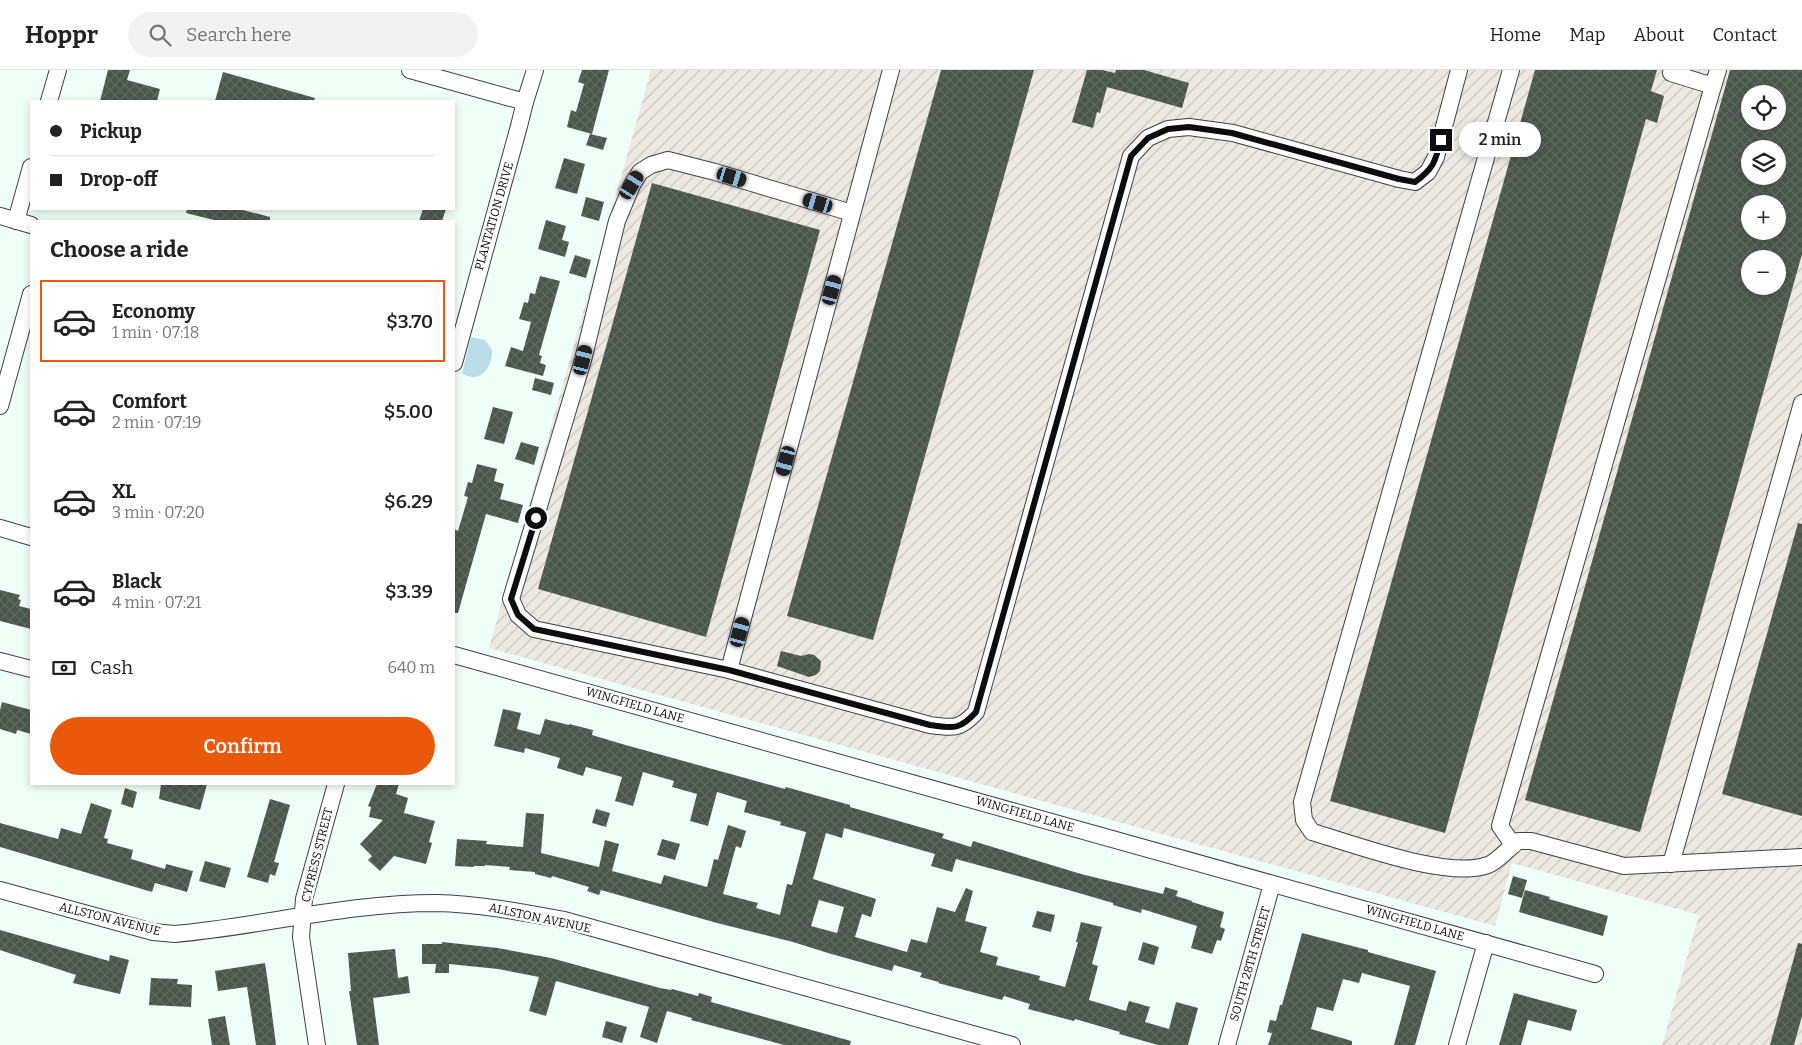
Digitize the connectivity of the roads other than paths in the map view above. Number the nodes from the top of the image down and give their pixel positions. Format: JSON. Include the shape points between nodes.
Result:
{"nodes":[{"id":1,"x":58,"y":70,"type":"edge"},
{"id":2,"x":410,"y":70,"type":"edge"},
{"id":3,"x":535,"y":70,"type":"edge"},
{"id":4,"x":891,"y":70,"type":"edge"},
{"id":5,"x":1459,"y":70,"type":"edge"},
{"id":6,"x":1511,"y":70,"type":"edge"},
{"id":7,"x":1672,"y":70,"type":"edge"},
{"id":8,"x":1718,"y":70,"type":"edge"},
{"id":9,"x":1713,"y":86,"type":"junction"},
{"id":10,"x":49,"y":100,"type":"edge"},
{"id":11,"x":524,"y":102,"type":"junction"},
{"id":12,"x":30,"y":170,"type":"edge"},
{"id":13,"x":852,"y":213,"type":"junction"},
{"id":14,"x":16,"y":221,"type":"edge"},
{"id":15,"x":30,"y":298,"type":"edge"},
{"id":16,"x":455,"y":359,"type":"edge"},
{"id":17,"x":1802,"y":403,"type":"edge"},
{"id":18,"x":0,"y":406,"type":"edge"},
{"id":19,"x":0,"y":528,"type":"edge"},
{"id":20,"x":30,"y":536,"type":"edge"},
{"id":21,"x":455,"y":655,"type":"edge"},
{"id":22,"x":0,"y":660,"type":"edge"},
{"id":23,"x":30,"y":669,"type":"edge"},
{"id":24,"x":729,"y":670,"type":"junction"},
{"id":25,"x":336,"y":785,"type":"edge"},
{"id":26,"x":1513,"y":845,"type":"junction"},
{"id":27,"x":1802,"y":857,"type":"edge"},
{"id":28,"x":1671,"y":864,"type":"junction"},
{"id":29,"x":1272,"y":884,"type":"junction"},
{"id":30,"x":0,"y":890,"type":"edge"},
{"id":31,"x":303,"y":917,"type":"junction"},
{"id":32,"x":1486,"y":943,"type":"junction"},
{"id":33,"x":1595,"y":974,"type":"dead end"},
{"id":34,"x":317,"y":1045,"type":"edge"},
{"id":35,"x":1012,"y":1045,"type":"edge"},
{"id":36,"x":1227,"y":1045,"type":"edge"},
{"id":37,"x":1457,"y":1045,"type":"edge"}],
"edges":[{"from":1,"to":10,"type":"street"},
{"from":2,"to":11,"type":"street"},
{"from":3,"to":11,"type":"street","name":"PLANTATION DRIVE"},
{"from":4,"to":13,"type":"street"},
{"from":5,"to":24,"type":"street","via":[[1436,157],[1428,172],[1415,182],[1232,133],[1189,127],[1168,129],[1148,138],[1131,156],[976,712],[967,722],[952,728],[930,725]]},
{"from":6,"to":26,"type":"street","via":[[1302,802],[1304,820],[1312,832],[1421,864],[1462,869],[1489,865]]},
{"from":7,"to":9,"type":"street","via":[[1671,73]]},
{"from":8,"to":9,"type":"street"},
{"from":9,"to":26,"type":"street","via":[[1500,826]]},
{"from":11,"to":16,"type":"street","name":"PLANTATION DRIVE"},
{"from":12,"to":14,"type":"street"},
{"from":13,"to":24,"type":"street"},
{"from":13,"to":24,"type":"street","via":[[668,160],[640,172],[617,221],[583,360],[511,599],[518,615],[534,629]]},
{"from":15,"to":18,"type":"street"},
{"from":17,"to":28,"type":"street"},
{"from":19,"to":20,"type":"street"},
{"from":21,"to":29,"type":"street","name":"WINGFIELD LANE"},
{"from":22,"to":23,"type":"street"},
{"from":25,"to":31,"type":"street","name":"CYPRESS STREET","via":[[304,898]]},
{"from":26,"to":28,"type":"street","via":[[1518,841],[1531,841],[1624,866]]},
{"from":27,"to":28,"type":"street"},
{"from":29,"to":32,"type":"street","name":"WINGFIELD LANE"},
{"from":29,"to":36,"type":"street","name":"SOUTH 28TH STREET"},
{"from":30,"to":31,"type":"street","name":"ALLSTON AVENUE","via":[[153,932],[175,934]]},
{"from":31,"to":34,"type":"street","name":"CYPRESS STREET","via":[[301,937]]},
{"from":31,"to":35,"type":"street","name":"ALLSTON AVENUE","via":[[404,904],[467,904],[511,909],[564,920]]},
{"from":32,"to":33,"type":"street","name":"WINGFIELD LANE"},
{"from":32,"to":37,"type":"street"}]}
